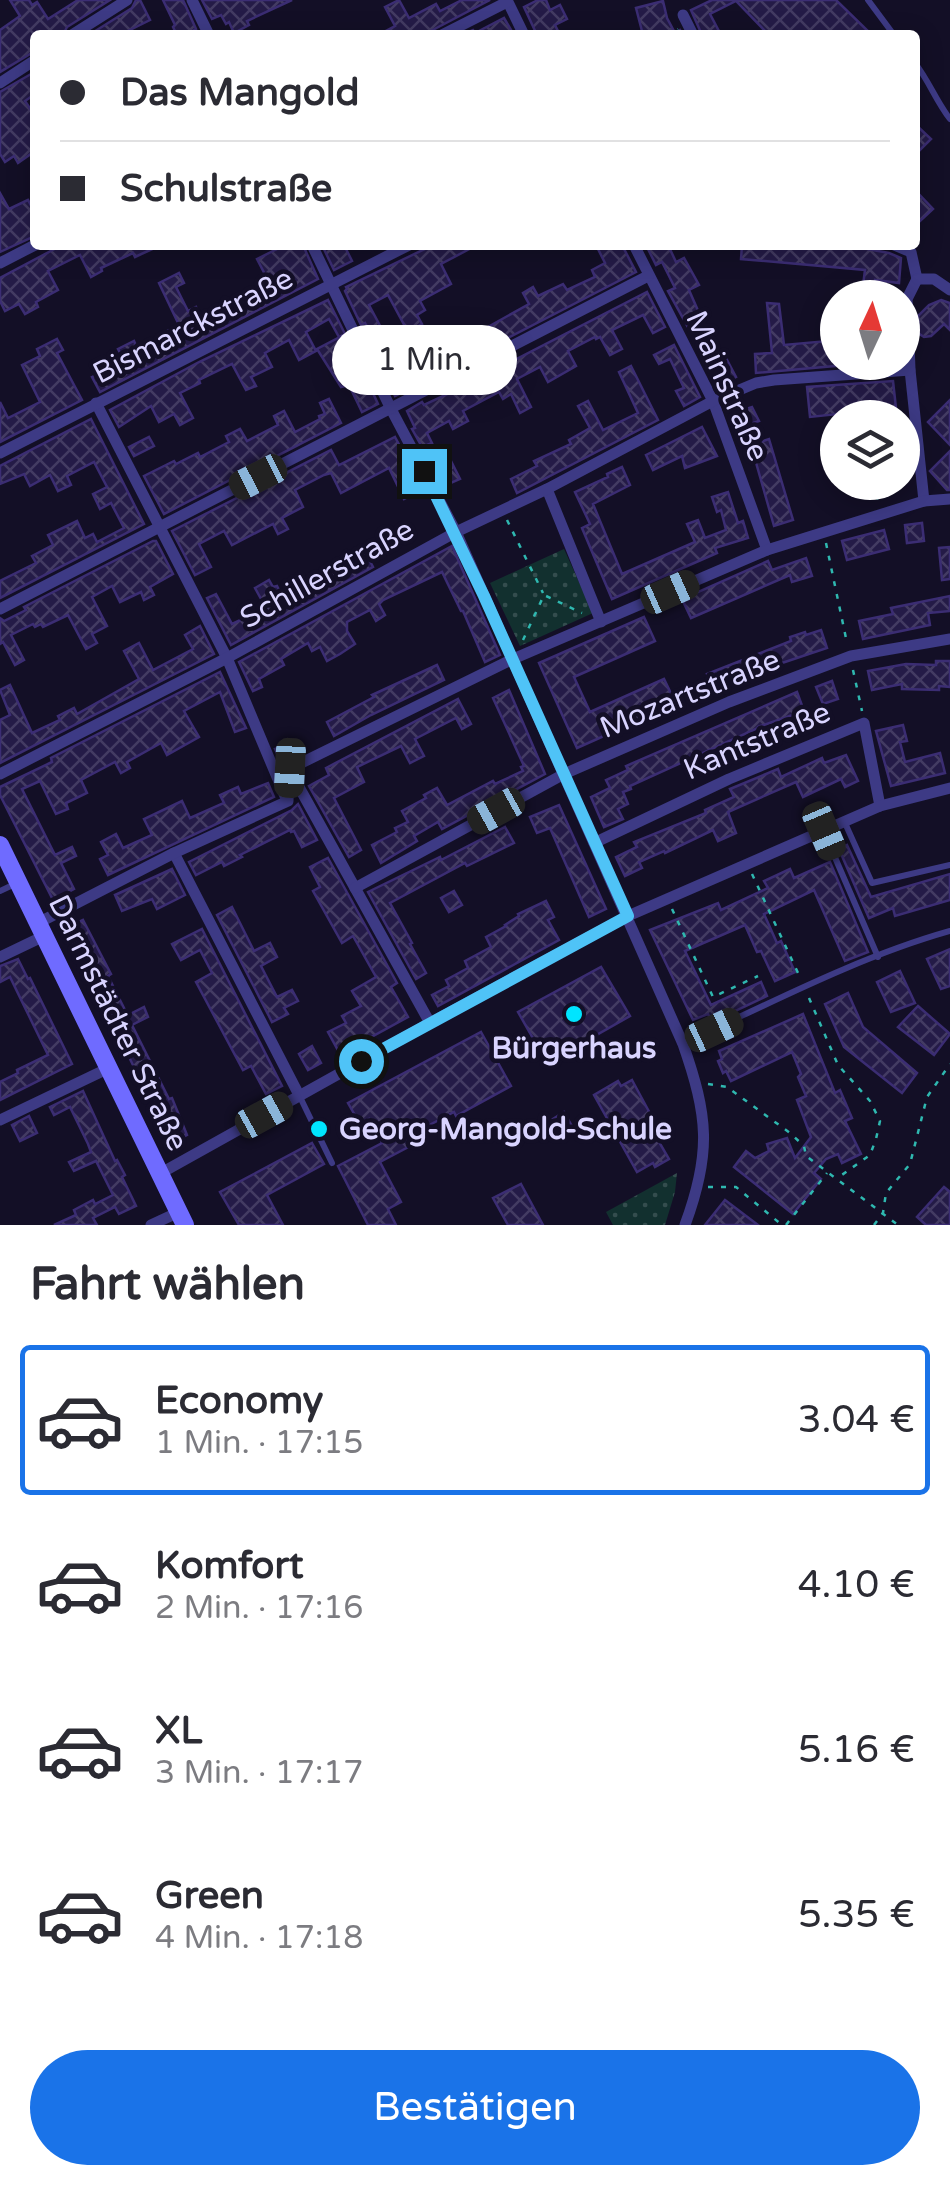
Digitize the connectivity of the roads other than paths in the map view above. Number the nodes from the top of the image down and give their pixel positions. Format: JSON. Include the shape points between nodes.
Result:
{"nodes":[{"id":1,"x":127,"y":0,"type":"edge"},
{"id":2,"x":192,"y":0,"type":"edge"},
{"id":3,"x":868,"y":0,"type":"edge"},
{"id":4,"x":507,"y":1,"type":"edge"},
{"id":5,"x":683,"y":15,"type":"dead end"},
{"id":6,"x":80,"y":30,"type":"edge"},
{"id":7,"x":207,"y":30,"type":"edge"},
{"id":8,"x":452,"y":30,"type":"edge"},
{"id":9,"x":522,"y":30,"type":"edge"},
{"id":10,"x":690,"y":30,"type":"edge"},
{"id":11,"x":890,"y":30,"type":"edge"},
{"id":12,"x":30,"y":63,"type":"edge"},
{"id":13,"x":920,"y":69,"type":"edge"},
{"id":14,"x":0,"y":83,"type":"edge"},
{"id":15,"x":950,"y":119,"type":"edge"},
{"id":16,"x":30,"y":247,"type":"edge"},
{"id":17,"x":315,"y":250,"type":"edge"},
{"id":18,"x":399,"y":250,"type":"edge"},
{"id":19,"x":636,"y":250,"type":"edge"},
{"id":20,"x":908,"y":250,"type":"edge"},
{"id":21,"x":0,"y":262,"type":"edge"},
{"id":22,"x":648,"y":276,"type":"junction"},
{"id":23,"x":917,"y":278,"type":"joint"},
{"id":24,"x":332,"y":284,"type":"junction"},
{"id":25,"x":950,"y":290,"type":"edge"},
{"id":26,"x":820,"y":377,"type":"edge"},
{"id":27,"x":911,"y":380,"type":"edge"},
{"id":28,"x":714,"y":401,"type":"junction"},
{"id":29,"x":96,"y":404,"type":"junction"},
{"id":30,"x":391,"y":409,"type":"junction"},
{"id":31,"x":0,"y":453,"type":"edge"},
{"id":32,"x":548,"y":488,"type":"junction"},
{"id":33,"x":950,"y":499,"type":"edge"},
{"id":34,"x":924,"y":501,"type":"junction"},
{"id":35,"x":158,"y":528,"type":"junction"},
{"id":36,"x":456,"y":532,"type":"junction"},
{"id":37,"x":767,"y":550,"type":"junction"},
{"id":38,"x":0,"y":609,"type":"edge"},
{"id":39,"x":601,"y":622,"type":"junction"},
{"id":40,"x":950,"y":639,"type":"edge"},
{"id":41,"x":227,"y":658,"type":"junction"},
{"id":42,"x":513,"y":659,"type":"junction"},
{"id":43,"x":290,"y":768,"type":"junction"},
{"id":44,"x":0,"y":774,"type":"edge"},
{"id":45,"x":564,"y":774,"type":"junction"},
{"id":46,"x":950,"y":788,"type":"edge"},
{"id":47,"x":288,"y":801,"type":"junction"},
{"id":48,"x":880,"y":806,"type":"junction"},
{"id":49,"x":845,"y":822,"type":"junction"},
{"id":50,"x":824,"y":831,"type":"junction"},
{"id":51,"x":594,"y":843,"type":"junction"},
{"id":52,"x":0,"y":845,"type":"edge"},
{"id":53,"x":174,"y":854,"type":"junction"},
{"id":54,"x":950,"y":865,"type":"edge"},
{"id":55,"x":18,"y":882,"type":"junction"},
{"id":56,"x":356,"y":888,"type":"junction"},
{"id":57,"x":0,"y":891,"type":"edge"},
{"id":58,"x":628,"y":916,"type":"junction"},
{"id":59,"x":41,"y":930,"type":"junction"},
{"id":60,"x":950,"y":931,"type":"edge"},
{"id":61,"x":0,"y":957,"type":"edge"},
{"id":62,"x":878,"y":957,"type":"junction"},
{"id":63,"x":430,"y":1023,"type":"junction"},
{"id":64,"x":684,"y":1044,"type":"junction"},
{"id":65,"x":109,"y":1068,"type":"junction"},
{"id":66,"x":299,"y":1096,"type":"junction"},
{"id":67,"x":0,"y":1120,"type":"edge"},
{"id":68,"x":332,"y":1163,"type":"dead end"},
{"id":69,"x":160,"y":1173,"type":"junction"},
{"id":70,"x":182,"y":1218,"type":"edge"},
{"id":71,"x":151,"y":1225,"type":"edge"},
{"id":72,"x":686,"y":1225,"type":"edge"}],
"edges":[{"from":1,"to":6,"type":"street"},
{"from":2,"to":7,"type":"street"},
{"from":3,"to":11,"type":"lane"},
{"from":4,"to":8,"type":"street"},
{"from":4,"to":9,"type":"street"},
{"from":5,"to":10,"type":"street"},
{"from":12,"to":14,"type":"street"},
{"from":13,"to":15,"type":"lane"},
{"from":16,"to":21,"type":"street"},
{"from":17,"to":24,"type":"street"},
{"from":18,"to":24,"type":"street","name":"Bismarckstraße"},
{"from":19,"to":22,"type":"street","name":"Mainstraße"},
{"from":20,"to":23,"type":"street"},
{"from":22,"to":28,"type":"street","name":"Mainstraße"},
{"from":22,"to":30,"type":"street"},
{"from":23,"to":25,"type":"street"},
{"from":24,"to":29,"type":"street","name":"Bismarckstraße"},
{"from":24,"to":30,"type":"street"},
{"from":26,"to":28,"type":"street","name":"Schillerstraße","via":[[756,383]]},
{"from":27,"to":34,"type":"street"},
{"from":28,"to":32,"type":"street","name":"Schillerstraße"},
{"from":28,"to":37,"type":"street","name":"Mainstraße"},
{"from":29,"to":31,"type":"street","name":"Bismarckstraße"},
{"from":29,"to":35,"type":"street"},
{"from":30,"to":35,"type":"street"},
{"from":30,"to":36,"type":"street"},
{"from":32,"to":36,"type":"street","name":"Schillerstraße"},
{"from":32,"to":39,"type":"street"},
{"from":33,"to":34,"type":"street"},
{"from":34,"to":37,"type":"street"},
{"from":35,"to":38,"type":"street"},
{"from":35,"to":41,"type":"street"},
{"from":36,"to":41,"type":"street","name":"Schillerstraße"},
{"from":36,"to":42,"type":"street"},
{"from":37,"to":39,"type":"street"},
{"from":39,"to":42,"type":"street"},
{"from":40,"to":45,"type":"street","name":"Mozartstraße","via":[[850,657]]},
{"from":41,"to":44,"type":"street","name":"Schillerstraße"},
{"from":41,"to":47,"type":"street"},
{"from":42,"to":43,"type":"street"},
{"from":42,"to":45,"type":"street"},
{"from":43,"to":47,"type":"street"},
{"from":43,"to":56,"type":"street"},
{"from":45,"to":51,"type":"street"},
{"from":45,"to":56,"type":"street","name":"Mozartstraße"},
{"from":46,"to":48,"type":"street"},
{"from":47,"to":53,"type":"street"},
{"from":48,"to":49,"type":"street"},
{"from":48,"to":51,"type":"street","name":"Kantstraße","via":[[864,723]]},
{"from":49,"to":50,"type":"street"},
{"from":49,"to":54,"type":"lane","via":[[872,883]]},
{"from":50,"to":58,"type":"street"},
{"from":50,"to":62,"type":"lane"},
{"from":51,"to":58,"type":"street"},
{"from":52,"to":55,"type":"main road","name":"Darmstädter Straße"},
{"from":53,"to":59,"type":"street"},
{"from":53,"to":66,"type":"street"},
{"from":55,"to":57,"type":"lane"},
{"from":55,"to":59,"type":"main road","name":"Darmstädter Straße"},
{"from":56,"to":63,"type":"street"},
{"from":58,"to":63,"type":"street"},
{"from":58,"to":64,"type":"street"},
{"from":59,"to":61,"type":"street"},
{"from":59,"to":65,"type":"main road","name":"Darmstädter Straße"},
{"from":60,"to":62,"type":"lane"},
{"from":62,"to":64,"type":"lane"},
{"from":63,"to":66,"type":"street"},
{"from":64,"to":72,"type":"street","via":[[706,1140]]},
{"from":65,"to":67,"type":"street"},
{"from":65,"to":69,"type":"main road","name":"Darmstädter Straße"},
{"from":66,"to":68,"type":"lane"},
{"from":66,"to":69,"type":"street"},
{"from":69,"to":70,"type":"main road","name":"Darmstädter Straße"},
{"from":70,"to":71,"type":"street"}]}
